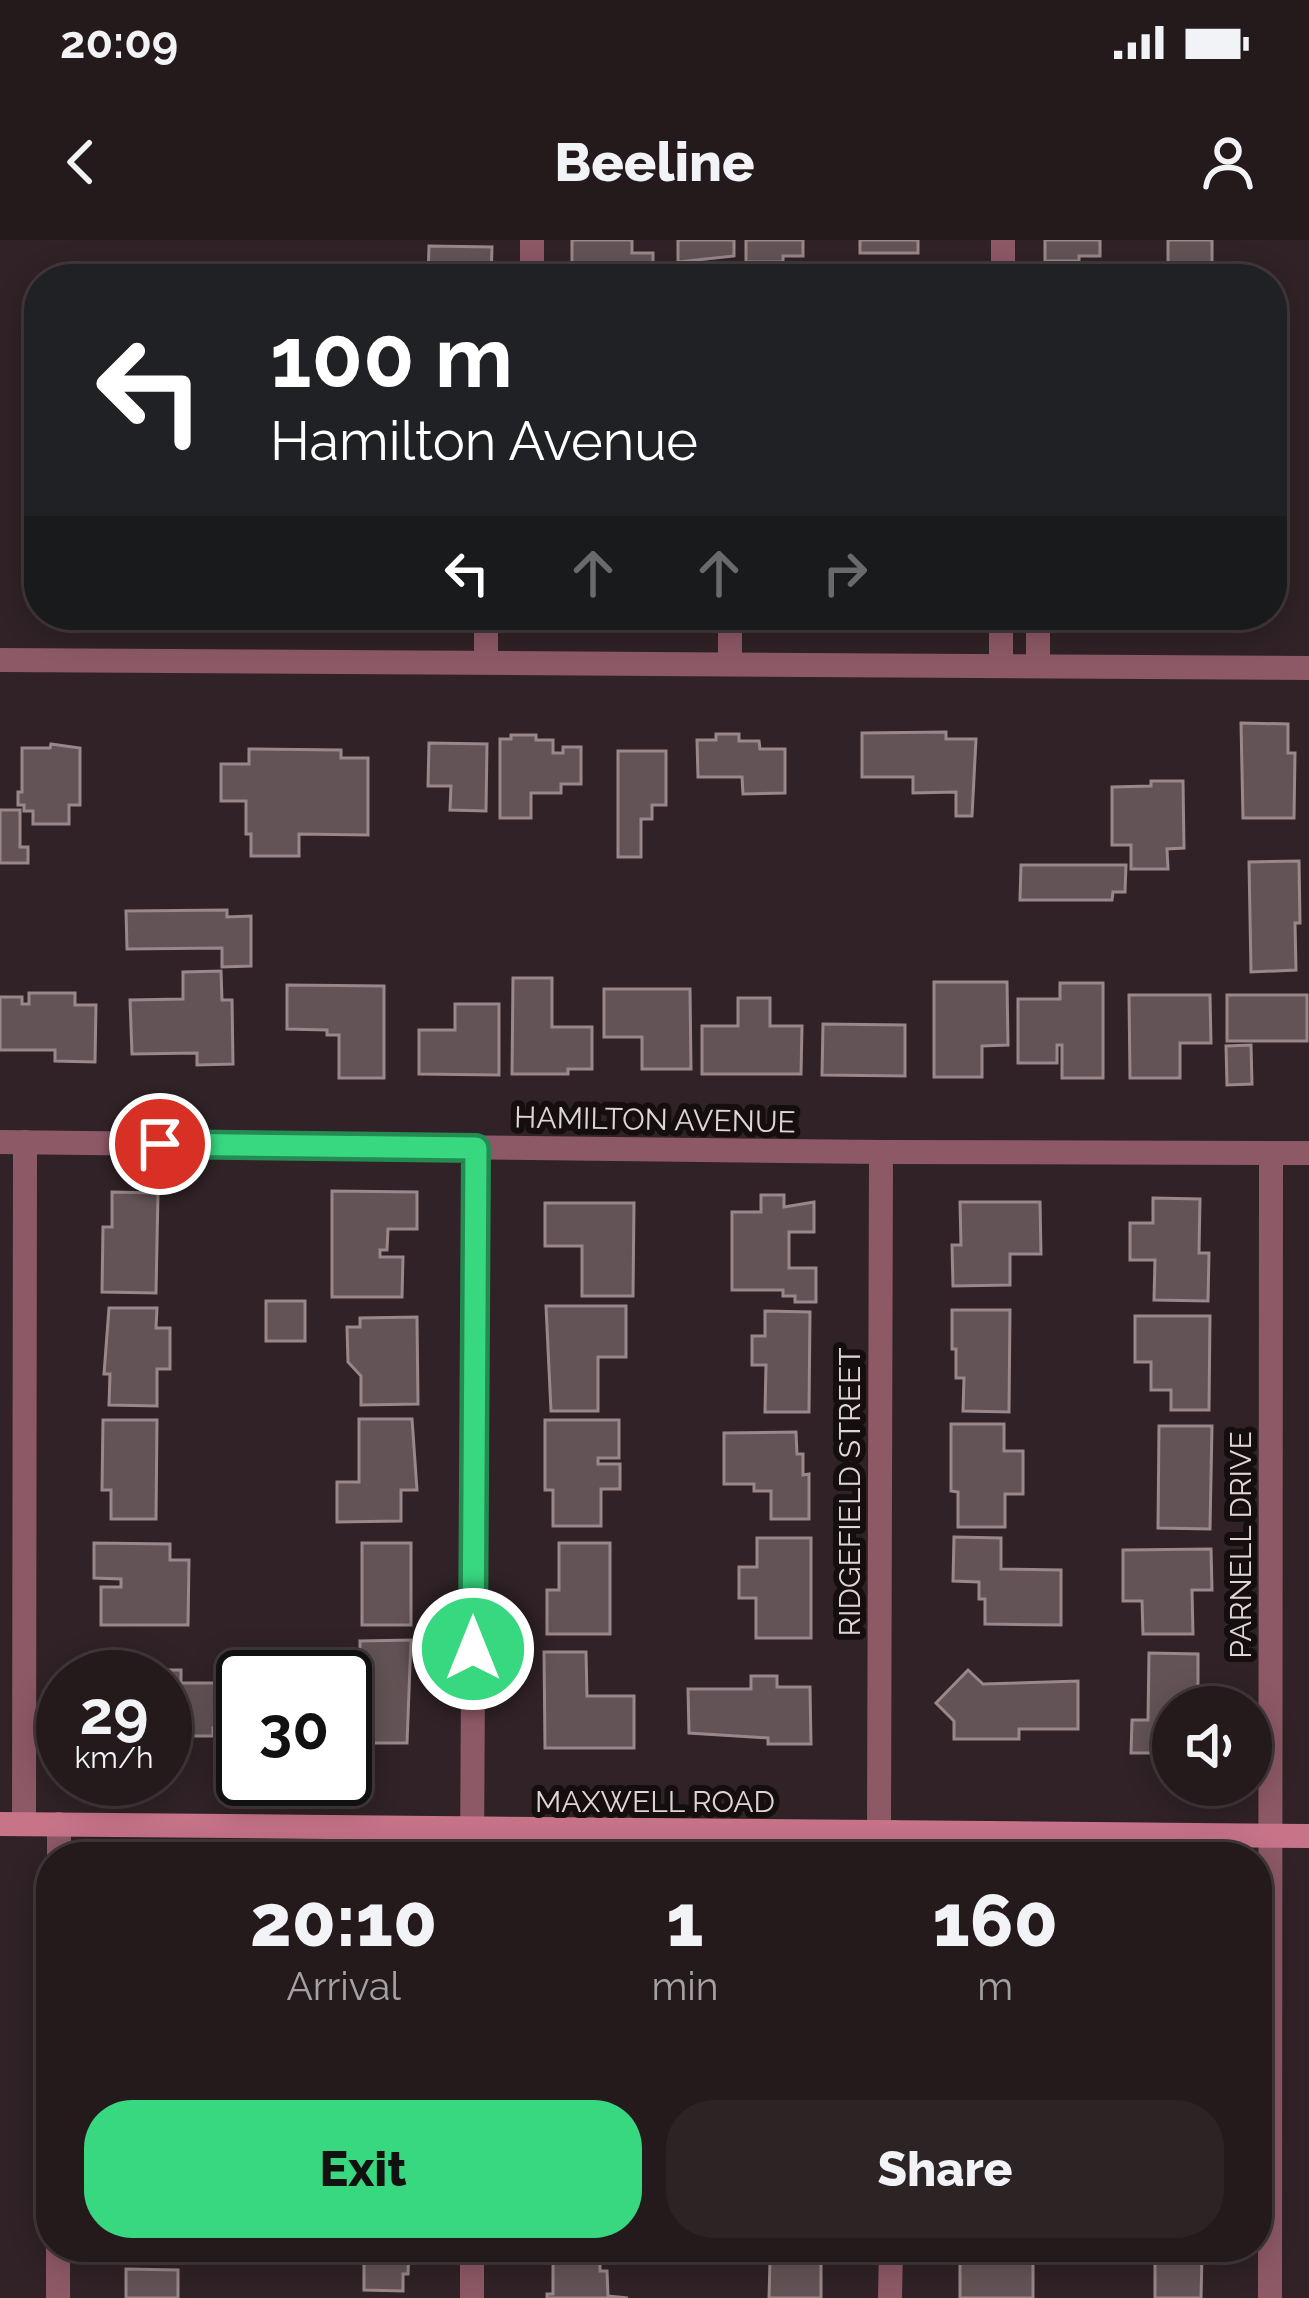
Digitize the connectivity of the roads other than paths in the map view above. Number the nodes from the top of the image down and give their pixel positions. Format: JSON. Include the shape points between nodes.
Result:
{"nodes":[{"id":1,"x":486,"y":630,"type":"edge"},
{"id":2,"x":730,"y":630,"type":"edge"},
{"id":3,"x":1001,"y":630,"type":"edge"},
{"id":4,"x":1039,"y":630,"type":"edge"},
{"id":5,"x":0,"y":660,"type":"edge"},
{"id":6,"x":486,"y":662,"type":"junction"},
{"id":7,"x":730,"y":664,"type":"junction"},
{"id":8,"x":1001,"y":666,"type":"junction"},
{"id":9,"x":1038,"y":666,"type":"junction"},
{"id":10,"x":1309,"y":668,"type":"edge"},
{"id":11,"x":13,"y":1142,"type":"edge"},
{"id":12,"x":476,"y":1148,"type":"junction"},
{"id":13,"x":881,"y":1152,"type":"junction"},
{"id":14,"x":1271,"y":1153,"type":"junction"},
{"id":15,"x":1309,"y":1153,"type":"edge"},
{"id":16,"x":12,"y":1824,"type":"edge"},
{"id":17,"x":59,"y":1824,"type":"junction"},
{"id":18,"x":1271,"y":1836,"type":"junction"},
{"id":19,"x":1309,"y":1837,"type":"edge"},
{"id":20,"x":889,"y":1840,"type":"edge"},
{"id":21,"x":59,"y":1842,"type":"edge"},
{"id":22,"x":431,"y":1842,"type":"edge"},
{"id":23,"x":472,"y":1842,"type":"edge"},
{"id":24,"x":680,"y":1842,"type":"edge"},
{"id":25,"x":1271,"y":1842,"type":"edge"},
{"id":26,"x":58,"y":2262,"type":"edge"},
{"id":27,"x":472,"y":2262,"type":"edge"},
{"id":28,"x":891,"y":2262,"type":"edge"},
{"id":29,"x":1270,"y":2262,"type":"edge"},
{"id":30,"x":58,"y":2298,"type":"edge"},
{"id":31,"x":472,"y":2298,"type":"edge"},
{"id":32,"x":890,"y":2298,"type":"edge"},
{"id":33,"x":1270,"y":2298,"type":"edge"}],
"edges":[{"from":1,"to":6,"type":"street"},
{"from":2,"to":7,"type":"street"},
{"from":3,"to":8,"type":"street"},
{"from":4,"to":9,"type":"street"},
{"from":5,"to":6,"type":"street"},
{"from":6,"to":7,"type":"street"},
{"from":7,"to":8,"type":"street"},
{"from":8,"to":9,"type":"street"},
{"from":9,"to":10,"type":"street"},
{"from":11,"to":12,"type":"street","name":"HAMILTON AVENUE"},
{"from":11,"to":16,"type":"street"},
{"from":12,"to":13,"type":"street","name":"HAMILTON AVENUE"},
{"from":12,"to":23,"type":"street"},
{"from":13,"to":14,"type":"street","name":"HAMILTON AVENUE"},
{"from":13,"to":20,"type":"street","name":"RIDGEFIELD STREET"},
{"from":14,"to":15,"type":"street","name":"HAMILTON AVENUE"},
{"from":14,"to":18,"type":"street","name":"PARNELL DRIVE"},
{"from":16,"to":17,"type":"main road","name":"MAXWELL ROAD"},
{"from":17,"to":21,"type":"street"},
{"from":17,"to":22,"type":"main road","name":"MAXWELL ROAD"},
{"from":18,"to":19,"type":"main road","name":"MAXWELL ROAD"},
{"from":18,"to":20,"type":"main road","name":"MAXWELL ROAD"},
{"from":18,"to":25,"type":"street","name":"PARNELL DRIVE"},
{"from":20,"to":24,"type":"main road","name":"MAXWELL ROAD"},
{"from":26,"to":30,"type":"street"},
{"from":27,"to":31,"type":"street"},
{"from":28,"to":32,"type":"street"},
{"from":29,"to":33,"type":"street","name":"PARNELL DRIVE"}]}
